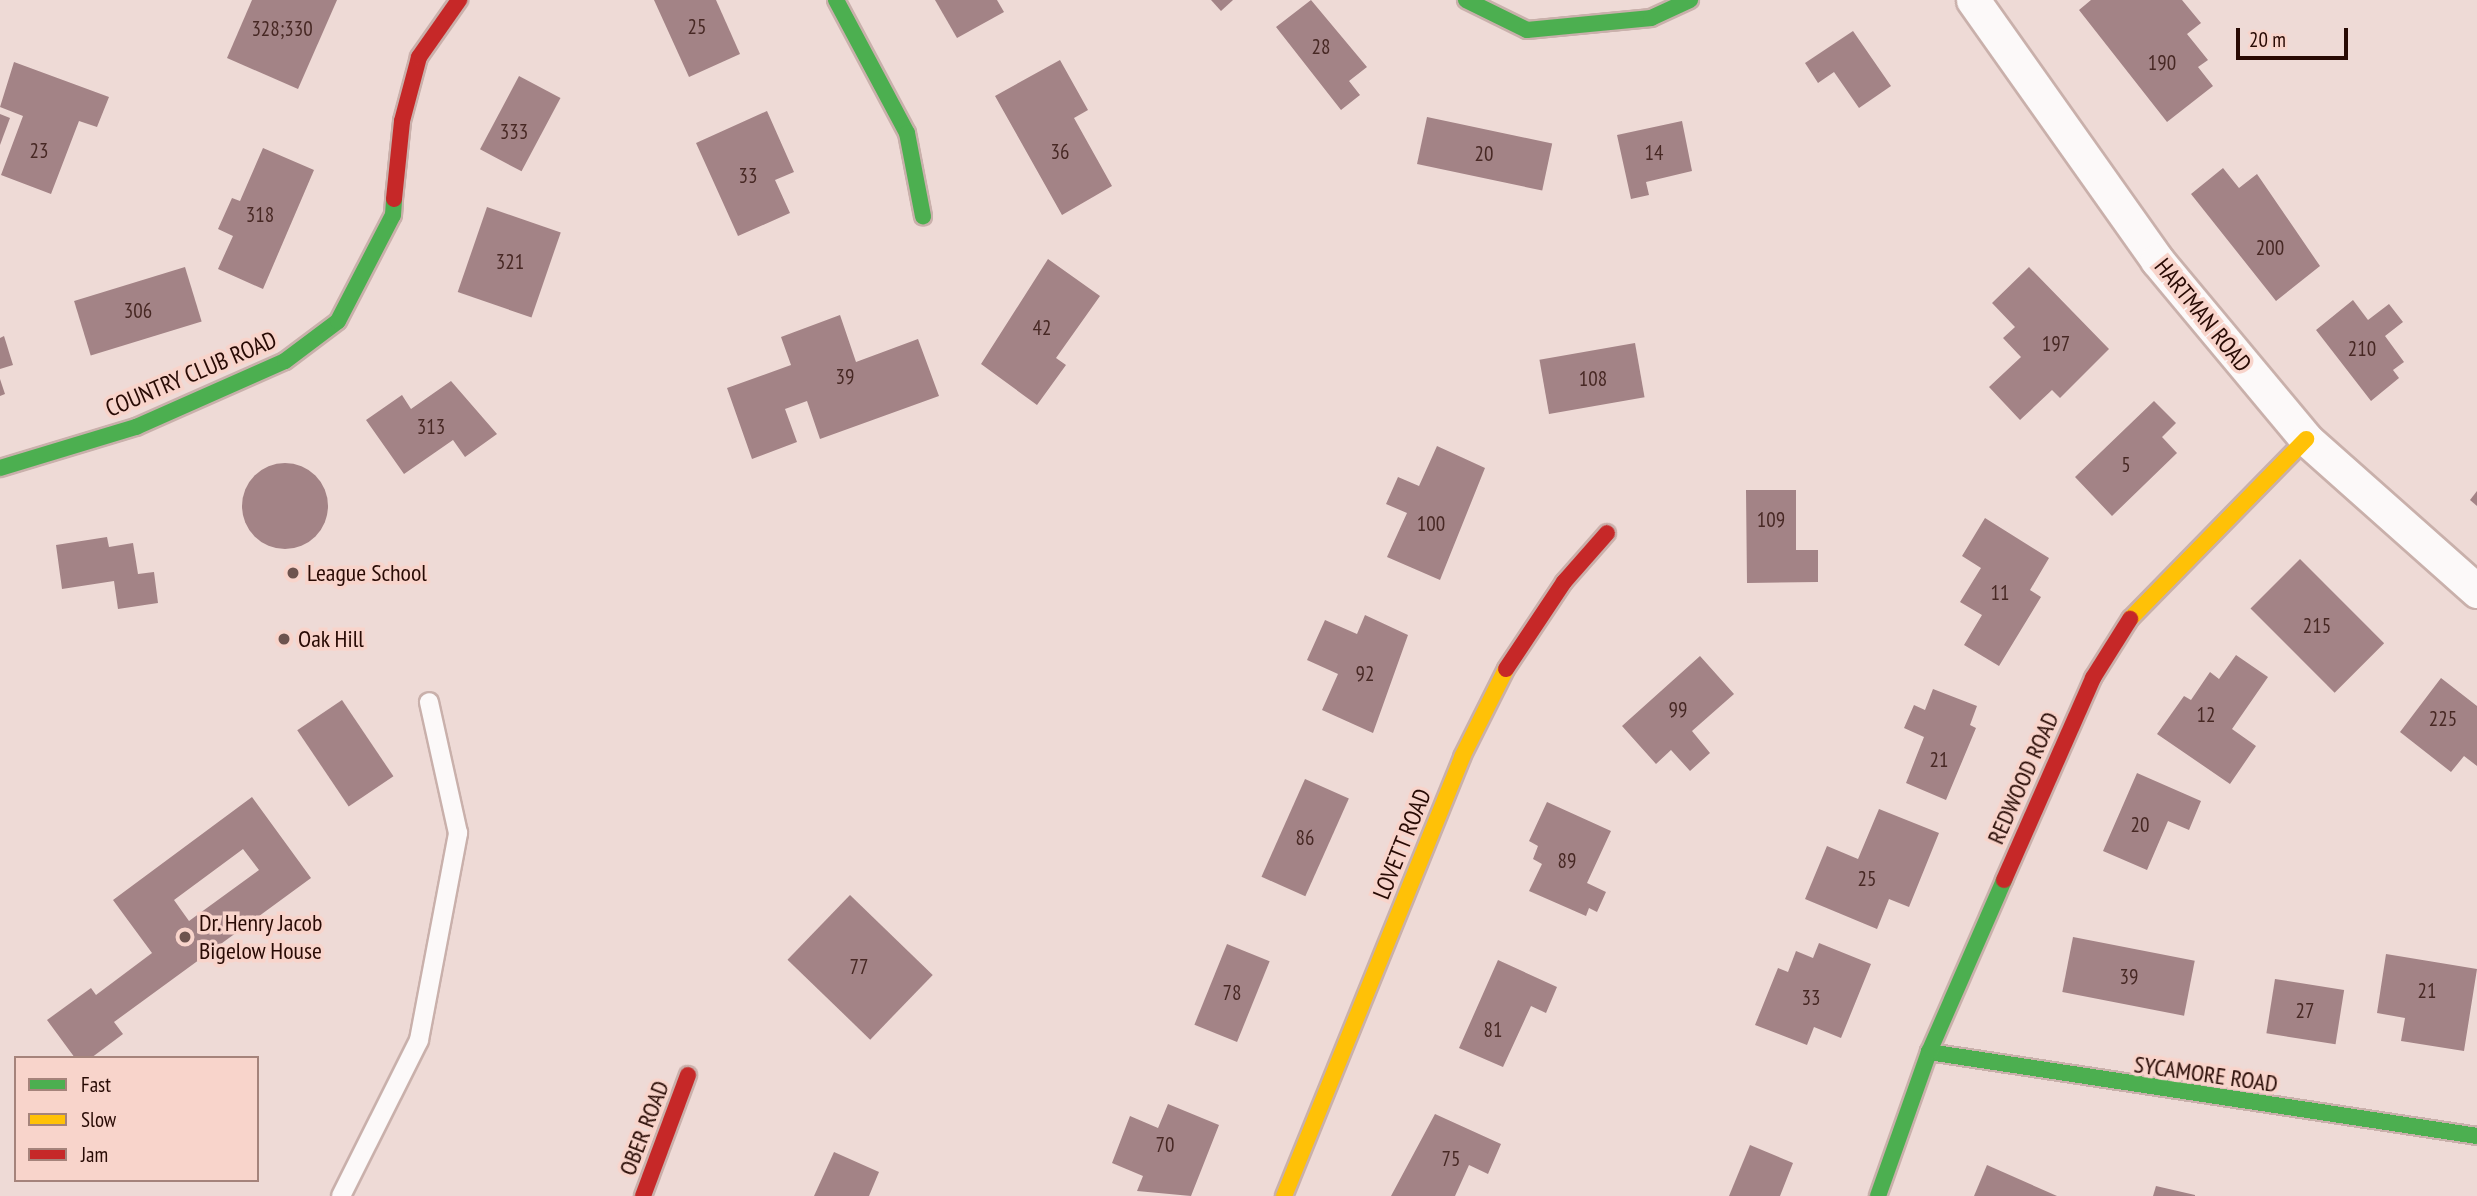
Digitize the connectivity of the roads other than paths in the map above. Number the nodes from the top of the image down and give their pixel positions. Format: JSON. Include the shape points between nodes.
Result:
{"nodes":[{"id":1,"x":459,"y":0,"type":"edge"},
{"id":2,"x":836,"y":0,"type":"edge"},
{"id":3,"x":1466,"y":0,"type":"edge"},
{"id":4,"x":1690,"y":0,"type":"edge"},
{"id":5,"x":1973,"y":0,"type":"edge"},
{"id":6,"x":923,"y":216,"type":"dead end"},
{"id":7,"x":2306,"y":439,"type":"junction"},
{"id":8,"x":0,"y":468,"type":"edge"},
{"id":9,"x":1607,"y":533,"type":"dead end"},
{"id":10,"x":2477,"y":591,"type":"edge"},
{"id":11,"x":429,"y":702,"type":"dead end"},
{"id":12,"x":1929,"y":1052,"type":"junction"},
{"id":13,"x":688,"y":1075,"type":"dead end"},
{"id":14,"x":2477,"y":1136,"type":"edge"},
{"id":15,"x":341,"y":1196,"type":"edge"},
{"id":16,"x":643,"y":1196,"type":"edge"},
{"id":17,"x":1284,"y":1196,"type":"edge"},
{"id":18,"x":1878,"y":1196,"type":"edge"}],
"edges":[{"from":1,"to":8,"type":"street","name":"COUNTRY CLUB ROAD","via":[[419,57],[402,121],[393,215],[338,321],[285,361],[136,427]]},
{"from":2,"to":6,"type":"street","via":[[907,133]]},
{"from":3,"to":4,"type":"street","via":[[1527,30],[1651,18]]},
{"from":5,"to":7,"type":"street","name":"HARTMAN ROAD","via":[[2157,260]]},
{"from":7,"to":10,"type":"street","name":"HARTMAN ROAD"},
{"from":7,"to":12,"type":"street","name":"REDWOOD ROAD","via":[[2137,608],[2093,678]]},
{"from":9,"to":17,"type":"street","name":"LOVETT ROAD","via":[[1564,582],[1510,661],[1462,757]]},
{"from":11,"to":15,"type":"lane","via":[[458,833],[419,1040]]},
{"from":12,"to":14,"type":"street","name":"SYCAMORE ROAD"},
{"from":12,"to":18,"type":"street","name":"REDWOOD ROAD"},
{"from":13,"to":16,"type":"street","name":"OBER ROAD"}]}
